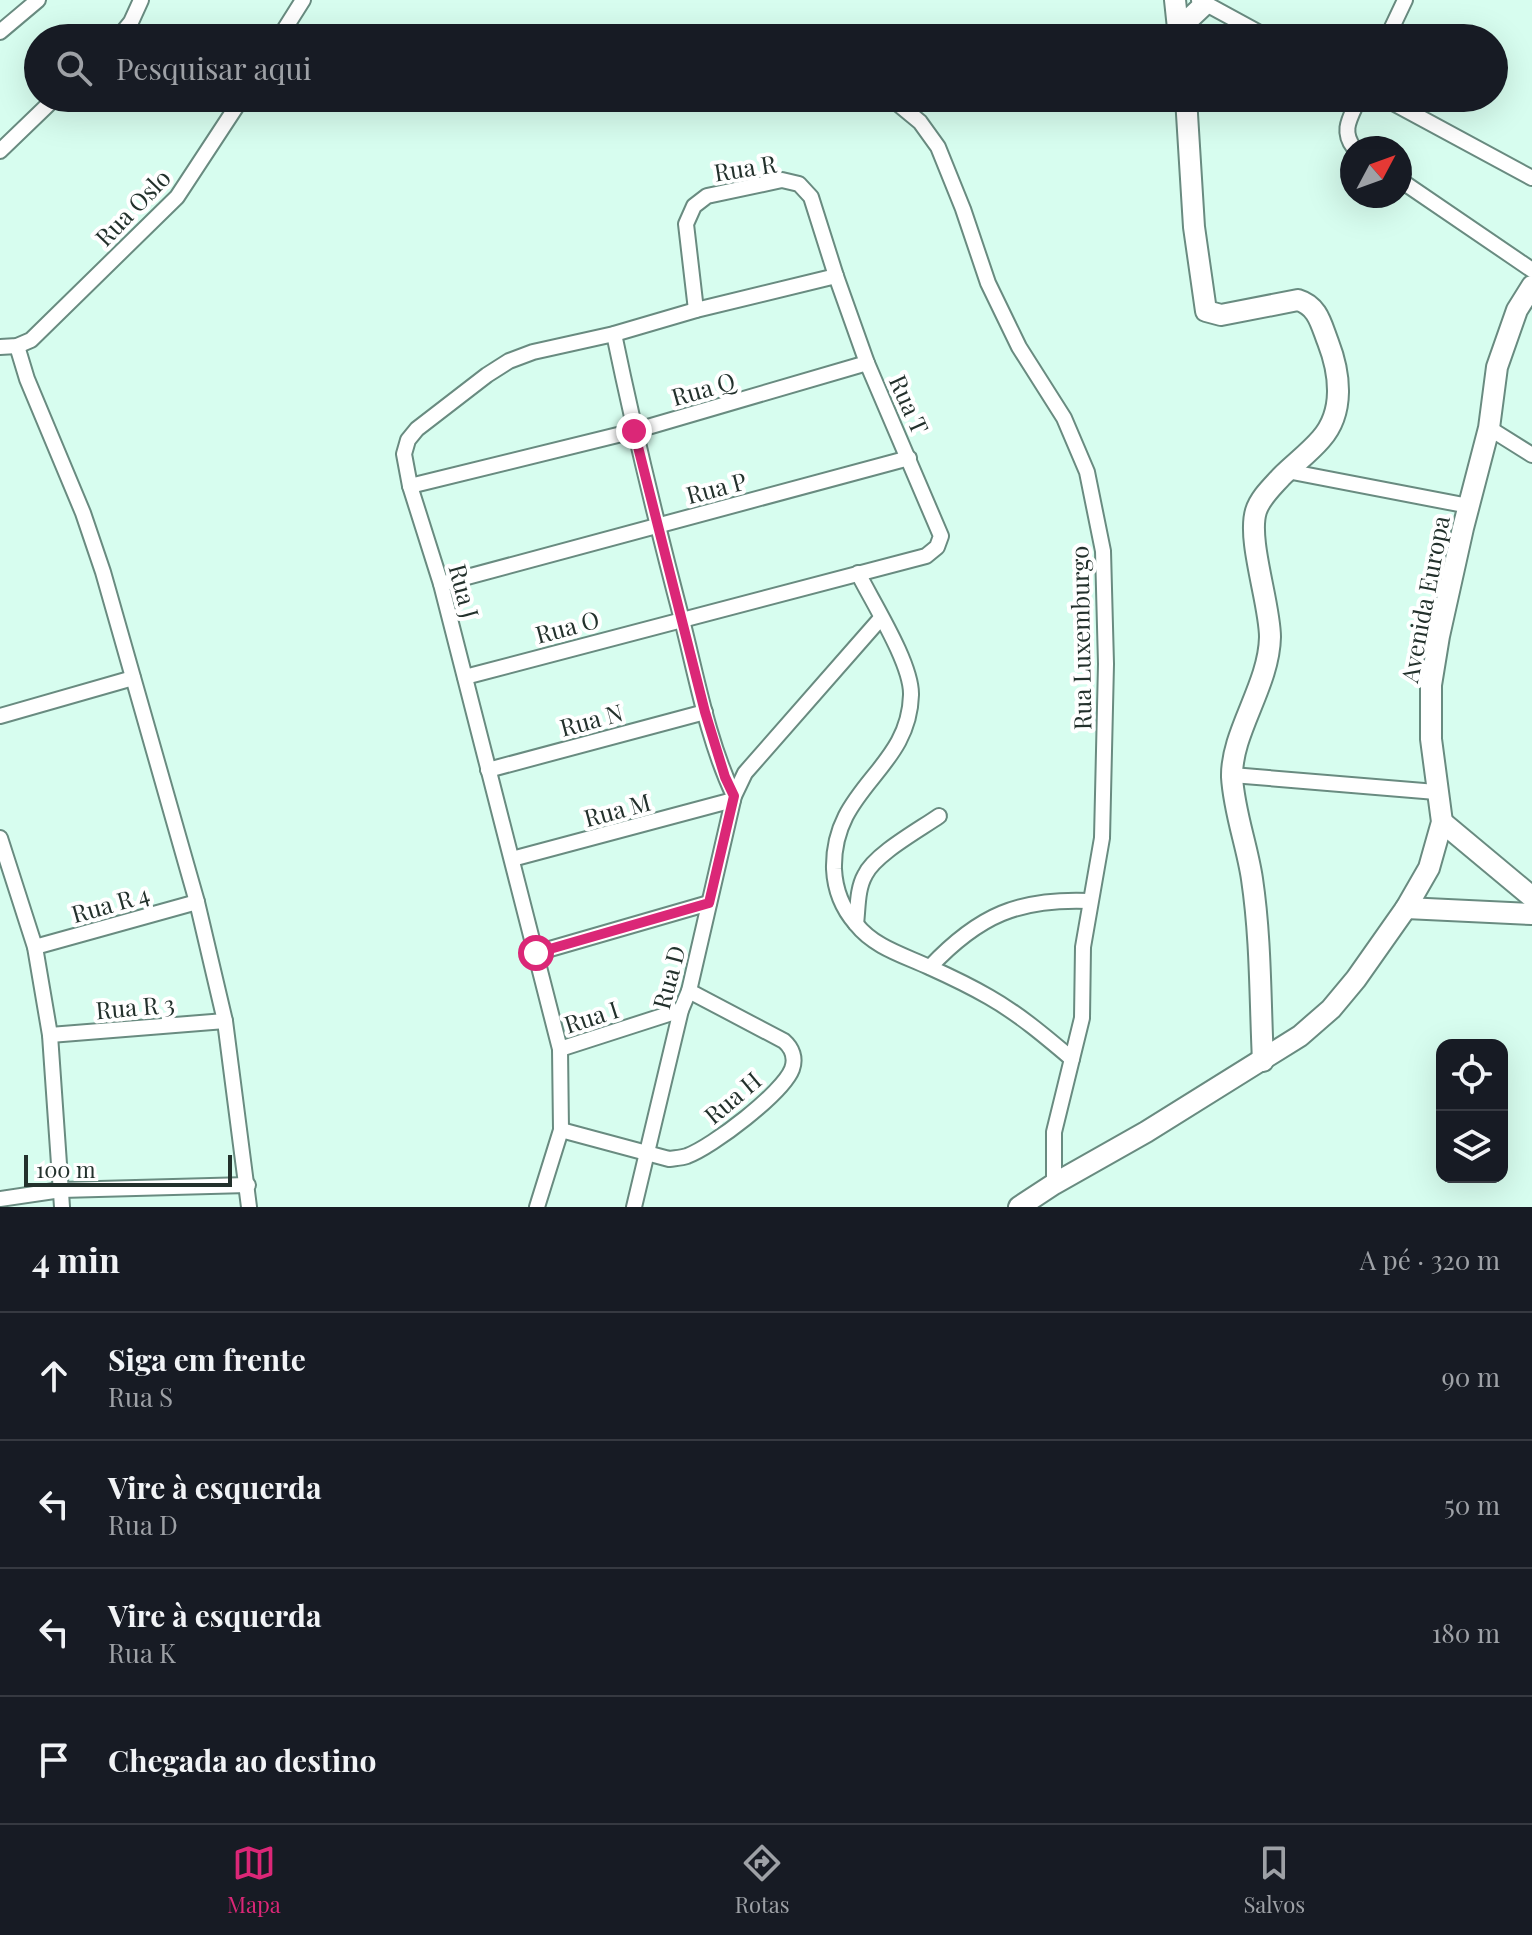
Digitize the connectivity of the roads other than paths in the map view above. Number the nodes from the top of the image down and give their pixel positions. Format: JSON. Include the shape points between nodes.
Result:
{"nodes":[{"id":1,"x":38,"y":0,"type":"edge"},
{"id":2,"x":141,"y":0,"type":"edge"},
{"id":3,"x":303,"y":0,"type":"edge"},
{"id":4,"x":1175,"y":0,"type":"edge"},
{"id":5,"x":1405,"y":0,"type":"edge"},
{"id":6,"x":1201,"y":2,"type":"edge"},
{"id":7,"x":129,"y":24,"type":"edge"},
{"id":8,"x":288,"y":24,"type":"edge"},
{"id":9,"x":1179,"y":24,"type":"edge"},
{"id":10,"x":1186,"y":24,"type":"edge"},
{"id":11,"x":1243,"y":24,"type":"edge"},
{"id":12,"x":1394,"y":24,"type":"edge"},
{"id":13,"x":0,"y":32,"type":"edge"},
{"id":14,"x":40,"y":112,"type":"edge"},
{"id":15,"x":233,"y":112,"type":"edge"},
{"id":16,"x":908,"y":112,"type":"edge"},
{"id":17,"x":1187,"y":112,"type":"edge"},
{"id":18,"x":1353,"y":112,"type":"edge"},
{"id":19,"x":1410,"y":112,"type":"edge"},
{"id":20,"x":1346,"y":136,"type":"edge"},
{"id":21,"x":0,"y":151,"type":"edge"},
{"id":22,"x":1532,"y":178,"type":"edge"},
{"id":23,"x":1412,"y":188,"type":"edge"},
{"id":24,"x":811,"y":197,"type":"joint"},
{"id":25,"x":1532,"y":270,"type":"edge"},
{"id":26,"x":836,"y":276,"type":"junction"},
{"id":27,"x":1532,"y":286,"type":"edge"},
{"id":28,"x":696,"y":310,"type":"junction"},
{"id":29,"x":614,"y":334,"type":"junction"},
{"id":30,"x":7,"y":346,"type":"edge"},
{"id":31,"x":867,"y":363,"type":"junction"},
{"id":32,"x":1489,"y":428,"type":"junction"},
{"id":33,"x":634,"y":431,"type":"junction"},
{"id":34,"x":1532,"y":455,"type":"edge"},
{"id":35,"x":909,"y":458,"type":"junction"},
{"id":36,"x":1287,"y":471,"type":"junction"},
{"id":37,"x":410,"y":486,"type":"junction"},
{"id":38,"x":1469,"y":506,"type":"junction"},
{"id":39,"x":657,"y":526,"type":"junction"},
{"id":40,"x":858,"y":573,"type":"junction"},
{"id":41,"x":441,"y":584,"type":"junction"},
{"id":42,"x":681,"y":618,"type":"junction"},
{"id":43,"x":881,"y":618,"type":"junction"},
{"id":44,"x":465,"y":677,"type":"junction"},
{"id":45,"x":133,"y":678,"type":"junction"},
{"id":46,"x":705,"y":712,"type":"junction"},
{"id":47,"x":0,"y":716,"type":"edge"},
{"id":48,"x":488,"y":770,"type":"junction"},
{"id":49,"x":1232,"y":775,"type":"junction"},
{"id":50,"x":1436,"y":792,"type":"junction"},
{"id":51,"x":734,"y":798,"type":"junction"},
{"id":52,"x":939,"y":816,"type":"dead end"},
{"id":53,"x":1442,"y":822,"type":"junction"},
{"id":54,"x":0,"y":838,"type":"edge"},
{"id":55,"x":512,"y":859,"type":"junction"},
{"id":56,"x":1513,"y":883,"type":"junction"},
{"id":57,"x":1532,"y":897,"type":"edge"},
{"id":58,"x":1090,"y":901,"type":"junction"},
{"id":59,"x":197,"y":902,"type":"junction"},
{"id":60,"x":709,"y":903,"type":"junction"},
{"id":61,"x":1406,"y":908,"type":"junction"},
{"id":62,"x":1504,"y":913,"type":"junction"},
{"id":63,"x":1532,"y":914,"type":"edge"},
{"id":64,"x":856,"y":924,"type":"junction"},
{"id":65,"x":35,"y":947,"type":"junction"},
{"id":66,"x":536,"y":953,"type":"junction"},
{"id":67,"x":930,"y":967,"type":"junction"},
{"id":68,"x":689,"y":991,"type":"junction"},
{"id":69,"x":681,"y":1010,"type":"junction"},
{"id":70,"x":225,"y":1021,"type":"junction"},
{"id":71,"x":50,"y":1035,"type":"junction"},
{"id":72,"x":560,"y":1049,"type":"junction"},
{"id":73,"x":1072,"y":1059,"type":"junction"},
{"id":74,"x":1263,"y":1061,"type":"junction"},
{"id":75,"x":561,"y":1130,"type":"junction"},
{"id":76,"x":648,"y":1153,"type":"junction"},
{"id":77,"x":1054,"y":1184,"type":"junction"},
{"id":78,"x":248,"y":1185,"type":"junction"},
{"id":79,"x":61,"y":1190,"type":"junction"},
{"id":80,"x":0,"y":1199,"type":"edge"},
{"id":81,"x":536,"y":1206,"type":"edge"},
{"id":82,"x":62,"y":1207,"type":"edge"},
{"id":83,"x":249,"y":1207,"type":"edge"},
{"id":84,"x":634,"y":1207,"type":"edge"},
{"id":85,"x":1019,"y":1207,"type":"edge"}],
"edges":[{"from":1,"to":13,"type":"street"},
{"from":2,"to":7,"type":"street"},
{"from":3,"to":8,"type":"street"},
{"from":4,"to":9,"type":"street"},
{"from":5,"to":12,"type":"street"},
{"from":6,"to":10,"type":"street"},
{"from":6,"to":11,"type":"street"},
{"from":14,"to":21,"type":"street"},
{"from":15,"to":30,"type":"street","name":"Rua Oslo","via":[[177,197],[27,343]]},
{"from":16,"to":58,"type":"street","name":"Rua Luxemburgo","via":[[938,147],[988,283],[1019,347],[1064,418],[1087,472],[1103,551],[1106,664],[1102,838]]},
{"from":17,"to":36,"type":"street","via":[[1206,311],[1221,315],[1298,300],[1317,314],[1334,357],[1339,385],[1335,415],[1323,437]]},
{"from":18,"to":20,"type":"street"},
{"from":19,"to":22,"type":"street"},
{"from":23,"to":25,"type":"street"},
{"from":24,"to":26,"type":"street","name":"Rua T"},
{"from":24,"to":28,"type":"street","name":"Rua R","via":[[799,184],[782,180],[707,196],[694,206],[686,224]]},
{"from":26,"to":28,"type":"street","name":"Rua J"},
{"from":26,"to":31,"type":"street","name":"Rua T"},
{"from":27,"to":32,"type":"street","name":"Avenida Europa","via":[[1517,310],[1497,367]]},
{"from":28,"to":29,"type":"street","name":"Rua J"},
{"from":29,"to":33,"type":"street"},
{"from":29,"to":37,"type":"street","name":"Rua J","via":[[533,352],[487,375],[408,440],[404,454]]},
{"from":30,"to":45,"type":"street","via":[[27,379],[83,513]]},
{"from":31,"to":33,"type":"street","name":"Rua Q"},
{"from":31,"to":35,"type":"street","name":"Rua T"},
{"from":32,"to":34,"type":"street"},
{"from":32,"to":38,"type":"street","name":"Avenida Europa"},
{"from":33,"to":37,"type":"street","name":"Rua Q"},
{"from":33,"to":39,"type":"street"},
{"from":35,"to":39,"type":"street","name":"Rua P"},
{"from":35,"to":40,"type":"street","name":"Rua T","via":[[941,536],[937,547],[926,556]]},
{"from":36,"to":38,"type":"street"},
{"from":36,"to":49,"type":"street","via":[[1256,511],[1269,659]]},
{"from":37,"to":41,"type":"street","name":"Rua J"},
{"from":38,"to":50,"type":"street","name":"Avenida Europa","via":[[1431,685]]},
{"from":39,"to":41,"type":"street","name":"Rua P"},
{"from":39,"to":42,"type":"street"},
{"from":40,"to":42,"type":"street","name":"Rua T"},
{"from":40,"to":43,"type":"street"},
{"from":41,"to":44,"type":"street","name":"Rua J"},
{"from":42,"to":44,"type":"street","name":"Rua O"},
{"from":42,"to":46,"type":"street"},
{"from":43,"to":51,"type":"street","name":"Rua D","via":[[745,773]]},
{"from":43,"to":64,"type":"street","via":[[905,666],[911,692],[900,741],[851,803],[834,847],[835,884]]},
{"from":44,"to":48,"type":"street","name":"Rua J"},
{"from":45,"to":47,"type":"street"},
{"from":45,"to":59,"type":"street"},
{"from":46,"to":48,"type":"street","name":"Rua N"},
{"from":46,"to":51,"type":"street"},
{"from":48,"to":55,"type":"street","name":"Rua J"},
{"from":49,"to":50,"type":"street"},
{"from":49,"to":74,"type":"street","via":[[1252,877]]},
{"from":50,"to":53,"type":"street","name":"Avenida Europa"},
{"from":51,"to":55,"type":"street","name":"Rua M"},
{"from":51,"to":60,"type":"street","name":"Rua D"},
{"from":52,"to":64,"type":"street","via":[[866,871]]},
{"from":53,"to":56,"type":"street"},
{"from":53,"to":61,"type":"street","name":"Avenida Europa","via":[[1429,868]]},
{"from":54,"to":65,"type":"street"},
{"from":55,"to":66,"type":"street","name":"Rua J"},
{"from":56,"to":57,"type":"street"},
{"from":56,"to":62,"type":"street","via":[[1512,902]]},
{"from":58,"to":67,"type":"street","via":[[1040,901],[1011,910],[977,926]]},
{"from":58,"to":73,"type":"street","name":"Rua Luxemburgo","via":[[1082,1018]]},
{"from":59,"to":65,"type":"street","name":"Rua R 4"},
{"from":59,"to":70,"type":"street"},
{"from":60,"to":66,"type":"street"},
{"from":60,"to":68,"type":"street","name":"Rua D"},
{"from":61,"to":62,"type":"street"},
{"from":61,"to":74,"type":"street","name":"Avenida Europa","via":[[1331,1009]]},
{"from":62,"to":63,"type":"street"},
{"from":64,"to":67,"type":"street","via":[[883,947]]},
{"from":65,"to":71,"type":"street"},
{"from":66,"to":72,"type":"street","name":"Rua J"},
{"from":67,"to":73,"type":"street","via":[[992,998]]},
{"from":68,"to":69,"type":"street","name":"Rua D"},
{"from":68,"to":76,"type":"street","name":"Rua H","via":[[784,1041],[793,1053],[792,1069],[758,1108],[702,1149],[669,1159]]},
{"from":69,"to":72,"type":"street","name":"Rua I"},
{"from":69,"to":76,"type":"street","name":"Rua D"},
{"from":70,"to":71,"type":"street","name":"Rua R 3"},
{"from":70,"to":78,"type":"street"},
{"from":71,"to":79,"type":"street"},
{"from":72,"to":75,"type":"street","name":"Rua J"},
{"from":73,"to":77,"type":"street","name":"Rua Luxemburgo","via":[[1054,1132]]},
{"from":74,"to":77,"type":"street","name":"Avenida Europa"},
{"from":75,"to":76,"type":"street","name":"Rua H"},
{"from":75,"to":81,"type":"street","name":"Rua J"},
{"from":76,"to":84,"type":"street","name":"Rua D"},
{"from":77,"to":85,"type":"street","name":"Avenida Europa"},
{"from":78,"to":79,"type":"street"},
{"from":78,"to":83,"type":"street"},
{"from":79,"to":80,"type":"street"},
{"from":79,"to":82,"type":"street"}]}
